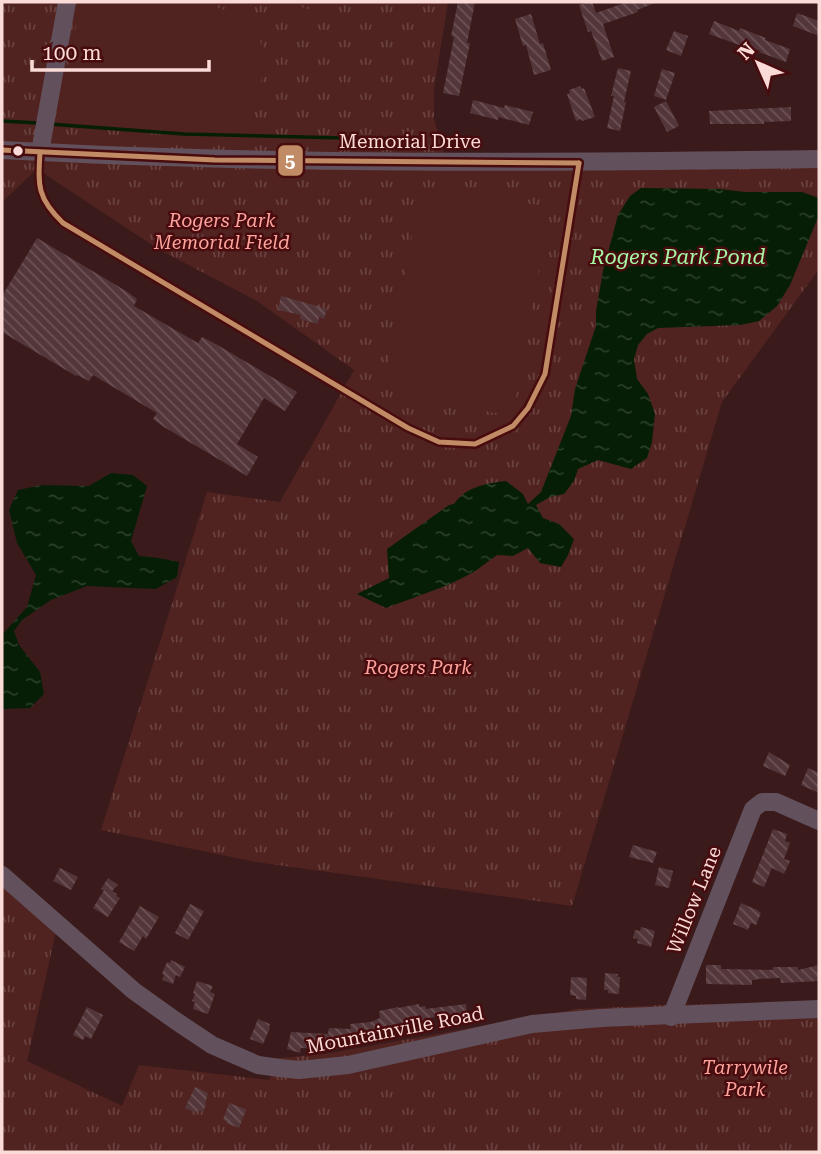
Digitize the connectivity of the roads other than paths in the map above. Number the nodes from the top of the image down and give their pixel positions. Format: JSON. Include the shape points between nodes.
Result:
{"nodes":[{"id":1,"x":67,"y":2,"type":"edge"},
{"id":2,"x":2,"y":150,"type":"edge"},
{"id":3,"x":40,"y":152,"type":"junction"},
{"id":4,"x":819,"y":159,"type":"edge"},
{"id":5,"x":819,"y":821,"type":"edge"},
{"id":6,"x":2,"y":875,"type":"edge"},
{"id":7,"x":819,"y":1009,"type":"edge"},
{"id":8,"x":671,"y":1017,"type":"junction"}],
"edges":[{"from":1,"to":3,"type":"street"},
{"from":2,"to":3,"type":"street","name":"Memorial Drive"},
{"from":3,"to":4,"type":"street","name":"Memorial Drive","via":[[372,162]]},
{"from":5,"to":8,"type":"street","name":"Willow Lane","via":[[776,802],[761,802],[753,809]]},
{"from":6,"to":8,"type":"street","name":"Mountainville Road","via":[[134,991],[212,1045],[258,1065],[299,1070],[348,1065],[532,1024]]},
{"from":7,"to":8,"type":"street","name":"Mountainville Road"}]}
